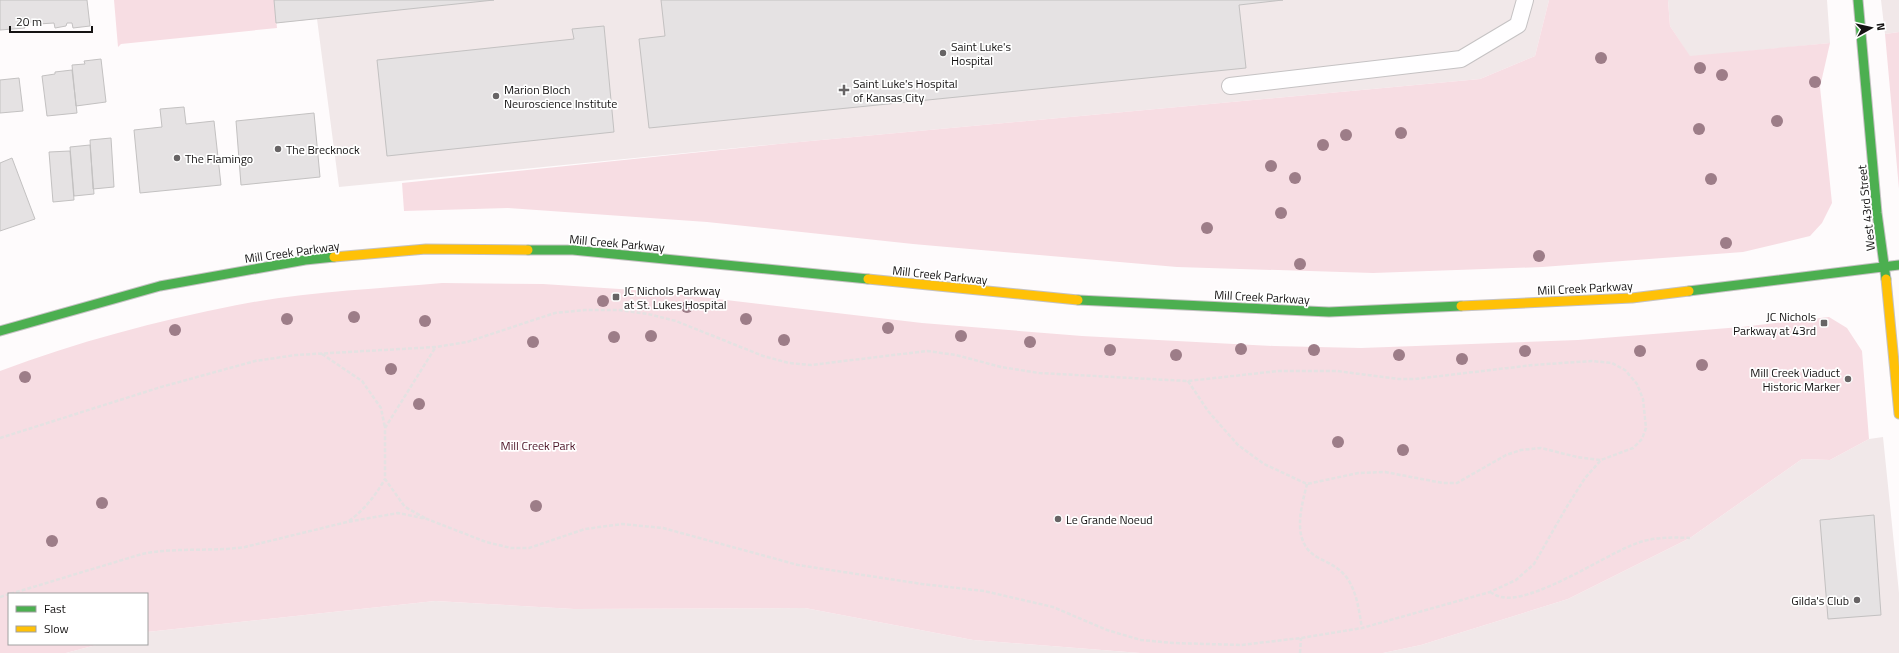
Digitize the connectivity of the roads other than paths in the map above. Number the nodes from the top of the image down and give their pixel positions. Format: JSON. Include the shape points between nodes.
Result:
{"nodes":[{"id":1,"x":1525,"y":0,"type":"edge"},
{"id":2,"x":1858,"y":0,"type":"edge"},
{"id":3,"x":1230,"y":86,"type":"dead end"},
{"id":4,"x":1899,"y":265,"type":"edge"},
{"id":5,"x":1885,"y":267,"type":"junction"},
{"id":6,"x":0,"y":331,"type":"edge"},
{"id":7,"x":1899,"y":414,"type":"edge"}],
"edges":[{"from":1,"to":3,"type":"lane","via":[[1518,25],[1461,59]]},
{"from":2,"to":5,"type":"main road","name":"West 43rd Street","via":[[1877,213]]},
{"from":4,"to":5,"type":"main road","name":"Mill Creek Parkway"},
{"from":5,"to":6,"type":"main road","name":"Mill Creek Parkway","via":[[1632,298],[1329,312],[1076,300],[573,250],[426,249],[305,260],[160,286]]},
{"from":5,"to":7,"type":"main road","name":"West 43rd Street"}]}
